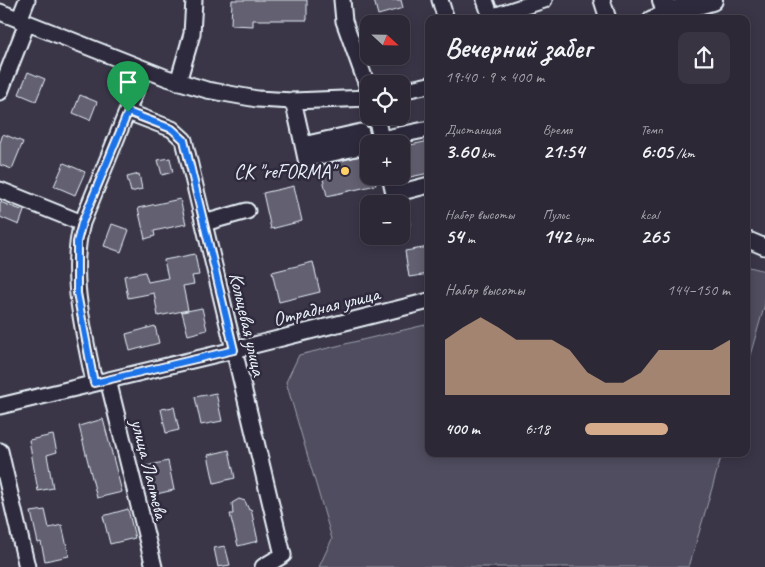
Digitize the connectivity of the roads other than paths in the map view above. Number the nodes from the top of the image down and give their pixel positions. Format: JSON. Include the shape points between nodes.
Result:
{"nodes":[{"id":1,"x":27,"y":0,"type":"edge"},
{"id":2,"x":194,"y":0,"type":"edge"},
{"id":3,"x":342,"y":0,"type":"edge"},
{"id":4,"x":440,"y":0,"type":"edge"},
{"id":5,"x":485,"y":0,"type":"edge"},
{"id":6,"x":544,"y":0,"type":"edge"},
{"id":7,"x":602,"y":0,"type":"edge"},
{"id":8,"x":712,"y":0,"type":"edge"},
{"id":9,"x":0,"y":12,"type":"edge"},
{"id":10,"x":662,"y":13,"type":"edge"},
{"id":11,"x":445,"y":15,"type":"edge"},
{"id":12,"x":490,"y":15,"type":"edge"},
{"id":13,"x":497,"y":15,"type":"edge"},
{"id":14,"x":607,"y":15,"type":"edge"},
{"id":15,"x":23,"y":21,"type":"junction"},
{"id":16,"x":144,"y":70,"type":"junction"},
{"id":17,"x":364,"y":75,"type":"edge"},
{"id":18,"x":178,"y":82,"type":"junction"},
{"id":19,"x":425,"y":86,"type":"edge"},
{"id":20,"x":410,"y":90,"type":"edge"},
{"id":21,"x":0,"y":92,"type":"edge"},
{"id":22,"x":360,"y":98,"type":"edge"},
{"id":23,"x":294,"y":102,"type":"junction"},
{"id":24,"x":128,"y":112,"type":"junction"},
{"id":25,"x":425,"y":130,"type":"edge"},
{"id":26,"x":406,"y":135,"type":"edge"},
{"id":27,"x":303,"y":145,"type":"dead end"},
{"id":28,"x":425,"y":188,"type":"edge"},
{"id":29,"x":0,"y":190,"type":"edge"},
{"id":30,"x":406,"y":195,"type":"edge"},
{"id":31,"x":247,"y":211,"type":"dead end"},
{"id":32,"x":204,"y":222,"type":"junction"},
{"id":33,"x":82,"y":223,"type":"junction"},
{"id":34,"x":750,"y":241,"type":"edge"},
{"id":35,"x":765,"y":247,"type":"edge"},
{"id":36,"x":425,"y":302,"type":"edge"},
{"id":37,"x":234,"y":350,"type":"junction"},
{"id":38,"x":101,"y":382,"type":"junction"},
{"id":39,"x":0,"y":406,"type":"edge"},
{"id":40,"x":0,"y":451,"type":"edge"},
{"id":41,"x":285,"y":561,"type":"edge"},
{"id":42,"x":27,"y":567,"type":"edge"},
{"id":43,"x":154,"y":567,"type":"edge"},
{"id":44,"x":263,"y":567,"type":"edge"}],
"edges":[{"from":1,"to":15,"type":"street"},
{"from":2,"to":18,"type":"street","via":[[192,34]]},
{"from":3,"to":17,"type":"street","via":[[344,21]]},
{"from":4,"to":11,"type":"street"},
{"from":5,"to":12,"type":"street"},
{"from":6,"to":13,"type":"street"},
{"from":7,"to":14,"type":"street"},
{"from":8,"to":10,"type":"main road"},
{"from":9,"to":15,"type":"street"},
{"from":15,"to":16,"type":"street"},
{"from":15,"to":21,"type":"street"},
{"from":16,"to":18,"type":"street"},
{"from":16,"to":24,"type":"street","name":"улица Лаптева"},
{"from":18,"to":23,"type":"street","via":[[222,93]]},
{"from":19,"to":20,"type":"street"},
{"from":22,"to":23,"type":"street"},
{"from":23,"to":27,"type":"street"},
{"from":24,"to":32,"type":"street","name":"Кольцевая улица","via":[[172,129],[184,140]]},
{"from":24,"to":33,"type":"street","name":"улица Лаптева"},
{"from":25,"to":26,"type":"street"},
{"from":28,"to":30,"type":"street"},
{"from":29,"to":33,"type":"street"},
{"from":31,"to":32,"type":"street"},
{"from":32,"to":37,"type":"street","name":"Кольцевая улица"},
{"from":33,"to":38,"type":"street","name":"улица Лаптева","via":[[77,242],[76,274]]},
{"from":34,"to":35,"type":"street"},
{"from":36,"to":37,"type":"street","name":"Отрадная улица"},
{"from":37,"to":38,"type":"street","name":"Отрадная улица"},
{"from":37,"to":41,"type":"street","name":"Кольцевая улица"},
{"from":38,"to":39,"type":"street","name":"Отрадная улица"},
{"from":38,"to":43,"type":"street","name":"улица Лаптева"},
{"from":40,"to":42,"type":"street"},
{"from":41,"to":44,"type":"street","name":"Кольцевая улица"}]}
